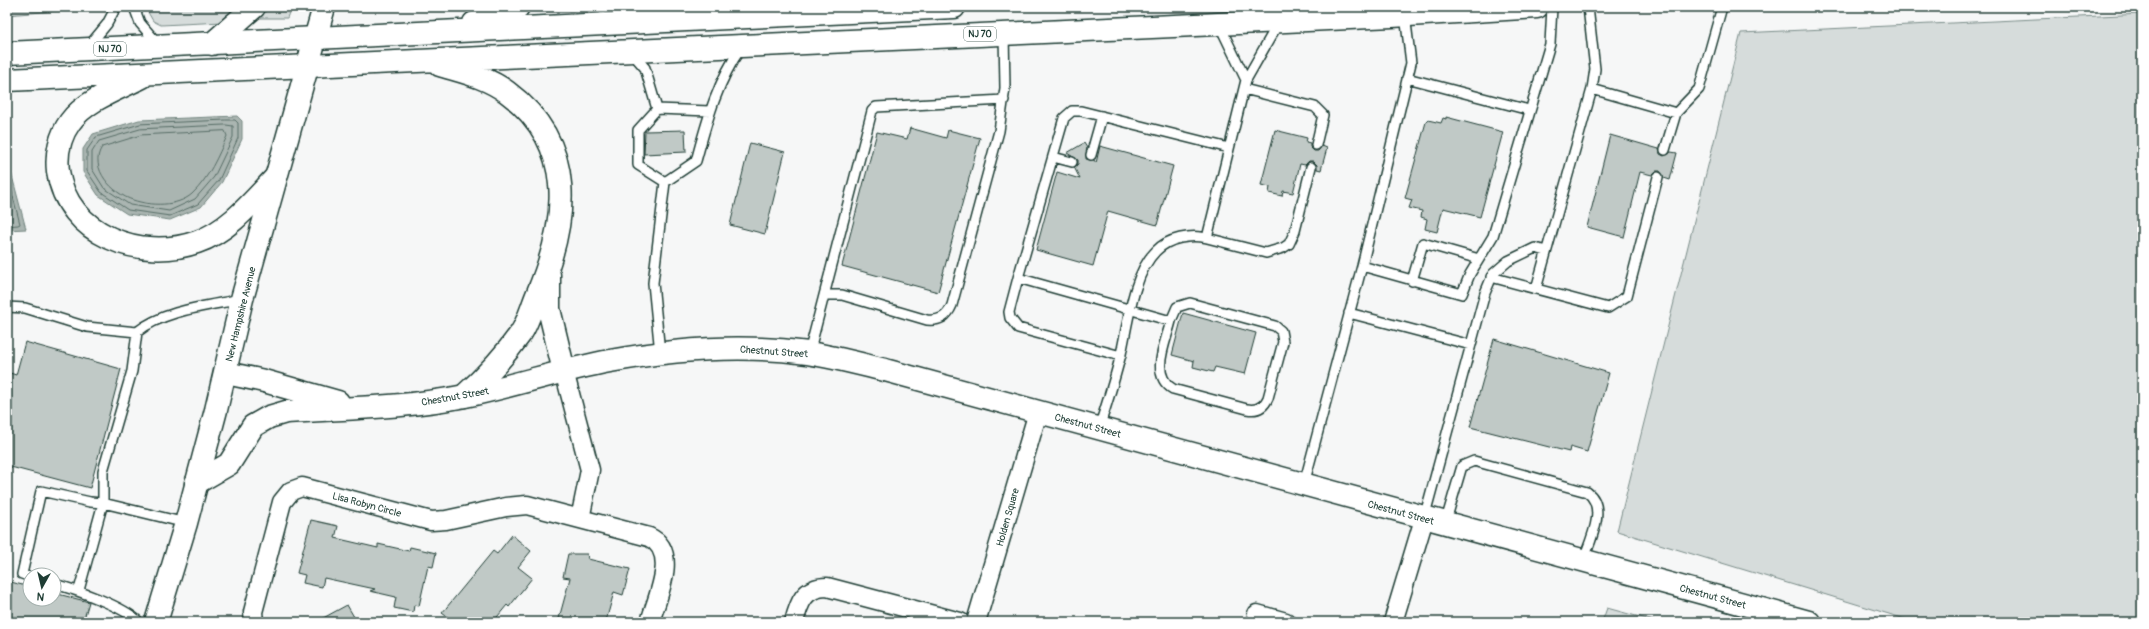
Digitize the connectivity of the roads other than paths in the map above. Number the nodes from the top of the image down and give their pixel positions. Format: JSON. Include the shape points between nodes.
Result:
{"nodes":[{"id":1,"x":116,"y":7,"type":"edge"},
{"id":2,"x":134,"y":7,"type":"edge"},
{"id":3,"x":254,"y":7,"type":"edge"},
{"id":4,"x":324,"y":7,"type":"edge"},
{"id":5,"x":518,"y":7,"type":"edge"},
{"id":6,"x":765,"y":7,"type":"edge"},
{"id":7,"x":954,"y":7,"type":"edge"},
{"id":8,"x":1537,"y":7,"type":"edge"},
{"id":9,"x":1552,"y":7,"type":"edge"},
{"id":10,"x":1588,"y":7,"type":"edge"},
{"id":11,"x":1722,"y":7,"type":"edge"},
{"id":12,"x":798,"y":14,"type":"junction"},
{"id":13,"x":1405,"y":15,"type":"junction"},
{"id":14,"x":1280,"y":20,"type":"junction"},
{"id":15,"x":1218,"y":23,"type":"junction"},
{"id":16,"x":447,"y":32,"type":"junction"},
{"id":17,"x":1004,"y":32,"type":"junction"},
{"id":18,"x":315,"y":38,"type":"junction"},
{"id":19,"x":212,"y":44,"type":"junction"},
{"id":20,"x":744,"y":45,"type":"junction"},
{"id":21,"x":161,"y":46,"type":"junction"},
{"id":22,"x":86,"y":50,"type":"junction"},
{"id":23,"x":629,"y":50,"type":"junction"},
{"id":24,"x":7,"y":53,"type":"edge"},
{"id":25,"x":423,"y":60,"type":"junction"},
{"id":26,"x":307,"y":66,"type":"junction"},
{"id":27,"x":149,"y":74,"type":"junction"},
{"id":28,"x":1407,"y":78,"type":"junction"},
{"id":29,"x":7,"y":80,"type":"edge"},
{"id":30,"x":1245,"y":85,"type":"junction"},
{"id":31,"x":1592,"y":89,"type":"junction"},
{"id":32,"x":1004,"y":100,"type":"junction"},
{"id":33,"x":657,"y":109,"type":"junction"},
{"id":34,"x":1529,"y":110,"type":"junction"},
{"id":35,"x":710,"y":111,"type":"junction"},
{"id":36,"x":1676,"y":113,"type":"junction"},
{"id":37,"x":1102,"y":116,"type":"junction"},
{"id":38,"x":1316,"y":145,"type":"dead end"},
{"id":39,"x":1229,"y":148,"type":"junction"},
{"id":40,"x":1665,"y":150,"type":"dead end"},
{"id":41,"x":1091,"y":155,"type":"dead end"},
{"id":42,"x":1053,"y":157,"type":"junction"},
{"id":43,"x":1072,"y":162,"type":"dead end"},
{"id":44,"x":1311,"y":167,"type":"dead end"},
{"id":45,"x":276,"y":177,"type":"junction"},
{"id":46,"x":1658,"y":177,"type":"dead end"},
{"id":47,"x":665,"y":182,"type":"junction"},
{"id":48,"x":1207,"y":238,"type":"junction"},
{"id":49,"x":1546,"y":251,"type":"junction"},
{"id":50,"x":1479,"y":259,"type":"junction"},
{"id":51,"x":1362,"y":266,"type":"junction"},
{"id":52,"x":549,"y":268,"type":"junction"},
{"id":53,"x":1491,"y":277,"type":"junction"},
{"id":54,"x":1018,"y":278,"type":"junction"},
{"id":55,"x":1412,"y":280,"type":"junction"},
{"id":56,"x":1536,"y":289,"type":"junction"},
{"id":57,"x":825,"y":295,"type":"junction"},
{"id":58,"x":242,"y":299,"type":"junction"},
{"id":59,"x":7,"y":307,"type":"edge"},
{"id":60,"x":1131,"y":309,"type":"junction"},
{"id":61,"x":1349,"y":313,"type":"junction"},
{"id":62,"x":1171,"y":321,"type":"junction"},
{"id":63,"x":137,"y":332,"type":"junction"},
{"id":64,"x":1471,"y":345,"type":"junction"},
{"id":65,"x":660,"y":353,"type":"junction"},
{"id":66,"x":809,"y":353,"type":"junction"},
{"id":67,"x":1121,"y":356,"type":"junction"},
{"id":68,"x":564,"y":371,"type":"junction"},
{"id":69,"x":226,"y":373,"type":"junction"},
{"id":70,"x":464,"y":396,"type":"junction"},
{"id":71,"x":357,"y":407,"type":"junction"},
{"id":72,"x":1038,"y":412,"type":"junction"},
{"id":73,"x":1100,"y":428,"type":"junction"},
{"id":74,"x":196,"y":483,"type":"junction"},
{"id":75,"x":1304,"y":486,"type":"junction"},
{"id":76,"x":103,"y":503,"type":"junction"},
{"id":77,"x":580,"y":519,"type":"junction"},
{"id":78,"x":1424,"y":519,"type":"junction"},
{"id":79,"x":186,"y":523,"type":"junction"},
{"id":80,"x":1444,"y":524,"type":"junction"},
{"id":81,"x":1583,"y":561,"type":"junction"},
{"id":82,"x":24,"y":567,"type":"edge"},
{"id":83,"x":62,"y":586,"type":"edge"},
{"id":84,"x":78,"y":590,"type":"junction"},
{"id":85,"x":1257,"y":614,"type":"dead end"},
{"id":86,"x":139,"y":622,"type":"edge"},
{"id":87,"x":156,"y":622,"type":"edge"},
{"id":88,"x":254,"y":622,"type":"edge"},
{"id":89,"x":650,"y":622,"type":"edge"},
{"id":90,"x":794,"y":622,"type":"edge"},
{"id":91,"x":960,"y":622,"type":"edge"},
{"id":92,"x":976,"y":622,"type":"edge"},
{"id":93,"x":1286,"y":622,"type":"edge"},
{"id":94,"x":1393,"y":622,"type":"edge"},
{"id":95,"x":1809,"y":622,"type":"edge"}],
"edges":[{"from":1,"to":22,"type":"lane","via":[[107,24]]},
{"from":2,"to":21,"type":"lane","via":[[140,23]]},
{"from":3,"to":19,"type":"main road"},
{"from":4,"to":18,"type":"main road","name":"New Hampshire Avenue"},
{"from":5,"to":16,"type":"main road"},
{"from":6,"to":12,"type":"main road"},
{"from":7,"to":12,"type":"main road","number":"NJ 70"},
{"from":8,"to":13,"type":"main road","number":"NJ 70"},
{"from":9,"to":34,"type":"lane","via":[[1550,44]]},
{"from":10,"to":31,"type":"lane","via":[[1595,70]]},
{"from":11,"to":36,"type":"lane","via":[[1699,89]]},
{"from":12,"to":16,"type":"main road","number":"NJ 70"},
{"from":13,"to":14,"type":"main road","number":"NJ 70"},
{"from":13,"to":28,"type":"lane","via":[[1411,63]]},
{"from":14,"to":15,"type":"main road","number":"NJ 70"},
{"from":14,"to":30,"type":"lane"},
{"from":15,"to":17,"type":"main road","number":"NJ 70"},
{"from":15,"to":30,"type":"lane"},
{"from":16,"to":18,"type":"main road","number":"NJ 70"},
{"from":17,"to":20,"type":"main road","number":"NJ 70"},
{"from":17,"to":32,"type":"lane"},
{"from":18,"to":19,"type":"main road","number":"NJ 70"},
{"from":18,"to":26,"type":"main road","name":"New Hampshire Avenue"},
{"from":19,"to":21,"type":"main road","number":"NJ 70"},
{"from":20,"to":23,"type":"main road","number":"NJ 70"},
{"from":20,"to":35,"type":"lane","via":[[729,66]]},
{"from":21,"to":22,"type":"main road","number":"NJ 70"},
{"from":22,"to":24,"type":"main road","number":"NJ 70"},
{"from":23,"to":25,"type":"main road","number":"NJ 70"},
{"from":23,"to":33,"type":"lane","via":[[645,68]]},
{"from":25,"to":26,"type":"main road","number":"NJ 70"},
{"from":25,"to":52,"type":"main road","via":[[484,78],[507,92],[524,108],[548,141],[559,172],[562,195],[560,220]]},
{"from":26,"to":27,"type":"main road","number":"NJ 70"},
{"from":26,"to":45,"type":"main road","name":"New Hampshire Avenue"},
{"from":27,"to":29,"type":"main road","number":"NJ 70"},
{"from":27,"to":45,"type":"main road","via":[[105,95],[80,113],[70,122],[62,138],[58,152],[60,187],[76,215],[89,227],[108,238],[154,249],[198,242],[234,220]]},
{"from":28,"to":34,"type":"lane"},
{"from":28,"to":51,"type":"lane"},
{"from":30,"to":38,"type":"lane","via":[[1316,107],[1323,115]]},
{"from":30,"to":39,"type":"lane"},
{"from":31,"to":36,"type":"lane"},
{"from":31,"to":49,"type":"lane"},
{"from":32,"to":57,"type":"lane","via":[[876,107],[872,111]]},
{"from":32,"to":57,"type":"lane","via":[[999,131],[952,305],[947,315],[938,320],[927,320],[842,295]]},
{"from":33,"to":35,"type":"lane"},
{"from":33,"to":47,"type":"lane","via":[[638,130],[638,164]]},
{"from":34,"to":50,"type":"lane","via":[[1493,236]]},
{"from":35,"to":47,"type":"lane","via":[[696,161]]},
{"from":36,"to":40,"type":"lane"},
{"from":37,"to":39,"type":"lane"},
{"from":37,"to":41,"type":"lane"},
{"from":37,"to":42,"type":"lane","via":[[1076,111],[1066,115]]},
{"from":39,"to":48,"type":"lane"},
{"from":42,"to":43,"type":"lane"},
{"from":42,"to":54,"type":"lane"},
{"from":44,"to":48,"type":"lane","via":[[1295,231],[1289,244],[1266,253]]},
{"from":45,"to":58,"type":"main road","name":"New Hampshire Avenue"},
{"from":46,"to":56,"type":"lane","via":[[1627,296],[1608,308]]},
{"from":47,"to":65,"type":"lane","via":[[653,283]]},
{"from":48,"to":60,"type":"lane","via":[[1195,235],[1166,244],[1156,250],[1142,274]]},
{"from":49,"to":53,"type":"lane","via":[[1535,248],[1508,261]]},
{"from":49,"to":56,"type":"lane"},
{"from":50,"to":55,"type":"lane","via":[[1462,294]]},
{"from":50,"to":55,"type":"lane","via":[[1423,242]]},
{"from":51,"to":55,"type":"lane"},
{"from":51,"to":61,"type":"lane"},
{"from":52,"to":68,"type":"main road","via":[[549,309]]},
{"from":52,"to":70,"type":"main road","via":[[522,332],[496,366]]},
{"from":53,"to":56,"type":"lane"},
{"from":53,"to":64,"type":"lane"},
{"from":54,"to":60,"type":"lane"},
{"from":54,"to":67,"type":"lane","via":[[1009,315],[1015,326]]},
{"from":57,"to":66,"type":"lane"},
{"from":58,"to":63,"type":"lane","via":[[186,311],[148,323]]},
{"from":58,"to":69,"type":"main road","name":"New Hampshire Avenue"},
{"from":59,"to":63,"type":"lane","via":[[24,308],[87,327]]},
{"from":60,"to":62,"type":"lane"},
{"from":60,"to":67,"type":"lane"},
{"from":61,"to":64,"type":"lane"},
{"from":61,"to":75,"type":"lane"},
{"from":62,"to":62,"type":"lane","via":[[1177,307],[1190,303],[1279,328],[1283,342],[1264,405],[1248,409],[1165,384],[1159,366]]},
{"from":63,"to":76,"type":"lane","via":[[132,371],[103,471]]},
{"from":64,"to":78,"type":"lane"},
{"from":65,"to":66,"type":"main road","name":"Chestnut Street","via":[[732,348]]},
{"from":65,"to":68,"type":"main road","name":"Chestnut Street"},
{"from":66,"to":72,"type":"main road","name":"Chestnut Street","via":[[885,370]]},
{"from":67,"to":73,"type":"lane"},
{"from":68,"to":70,"type":"main road","name":"Chestnut Street"},
{"from":68,"to":77,"type":"street","via":[[590,470]]},
{"from":69,"to":71,"type":"main road","name":"Chestnut Street"},
{"from":69,"to":74,"type":"main road","name":"New Hampshire Avenue"},
{"from":70,"to":71,"type":"main road","name":"Chestnut Street","via":[[398,405]]},
{"from":71,"to":74,"type":"main road","name":"Chestnut Street","via":[[286,412],[269,417],[253,426],[228,464]]},
{"from":72,"to":73,"type":"main road","name":"Chestnut Street"},
{"from":72,"to":92,"type":"street","name":"Holden Square"},
{"from":73,"to":75,"type":"main road","name":"Chestnut Street"},
{"from":74,"to":79,"type":"main road","name":"New Hampshire Avenue"},
{"from":75,"to":78,"type":"main road","name":"Chestnut Street"},
{"from":76,"to":79,"type":"lane"},
{"from":76,"to":82,"type":"lane","via":[[41,491]]},
{"from":76,"to":84,"type":"lane"},
{"from":77,"to":88,"type":"street","name":"Lisa Robyn Circle","via":[[527,505],[431,521],[308,488],[295,488],[282,502],[253,612]]},
{"from":77,"to":89,"type":"street","name":"Lisa Robyn Circle","via":[[649,537],[663,548],[666,556],[664,572]]},
{"from":78,"to":80,"type":"main road","name":"Chestnut Street"},
{"from":78,"to":94,"type":"street"},
{"from":79,"to":87,"type":"main road","name":"New Hampshire Avenue"},
{"from":80,"to":81,"type":"main road","name":"Chestnut Street"},
{"from":80,"to":81,"type":"lane","via":[[1462,466],[1474,461],[1588,492],[1594,497],[1597,518]]},
{"from":81,"to":95,"type":"main road","name":"Chestnut Street"},
{"from":83,"to":84,"type":"lane"},
{"from":84,"to":86,"type":"lane","via":[[131,614]]},
{"from":85,"to":93,"type":"street"},
{"from":90,"to":91,"type":"street","via":[[799,603],[806,593],[816,588],[827,587]]}]}
